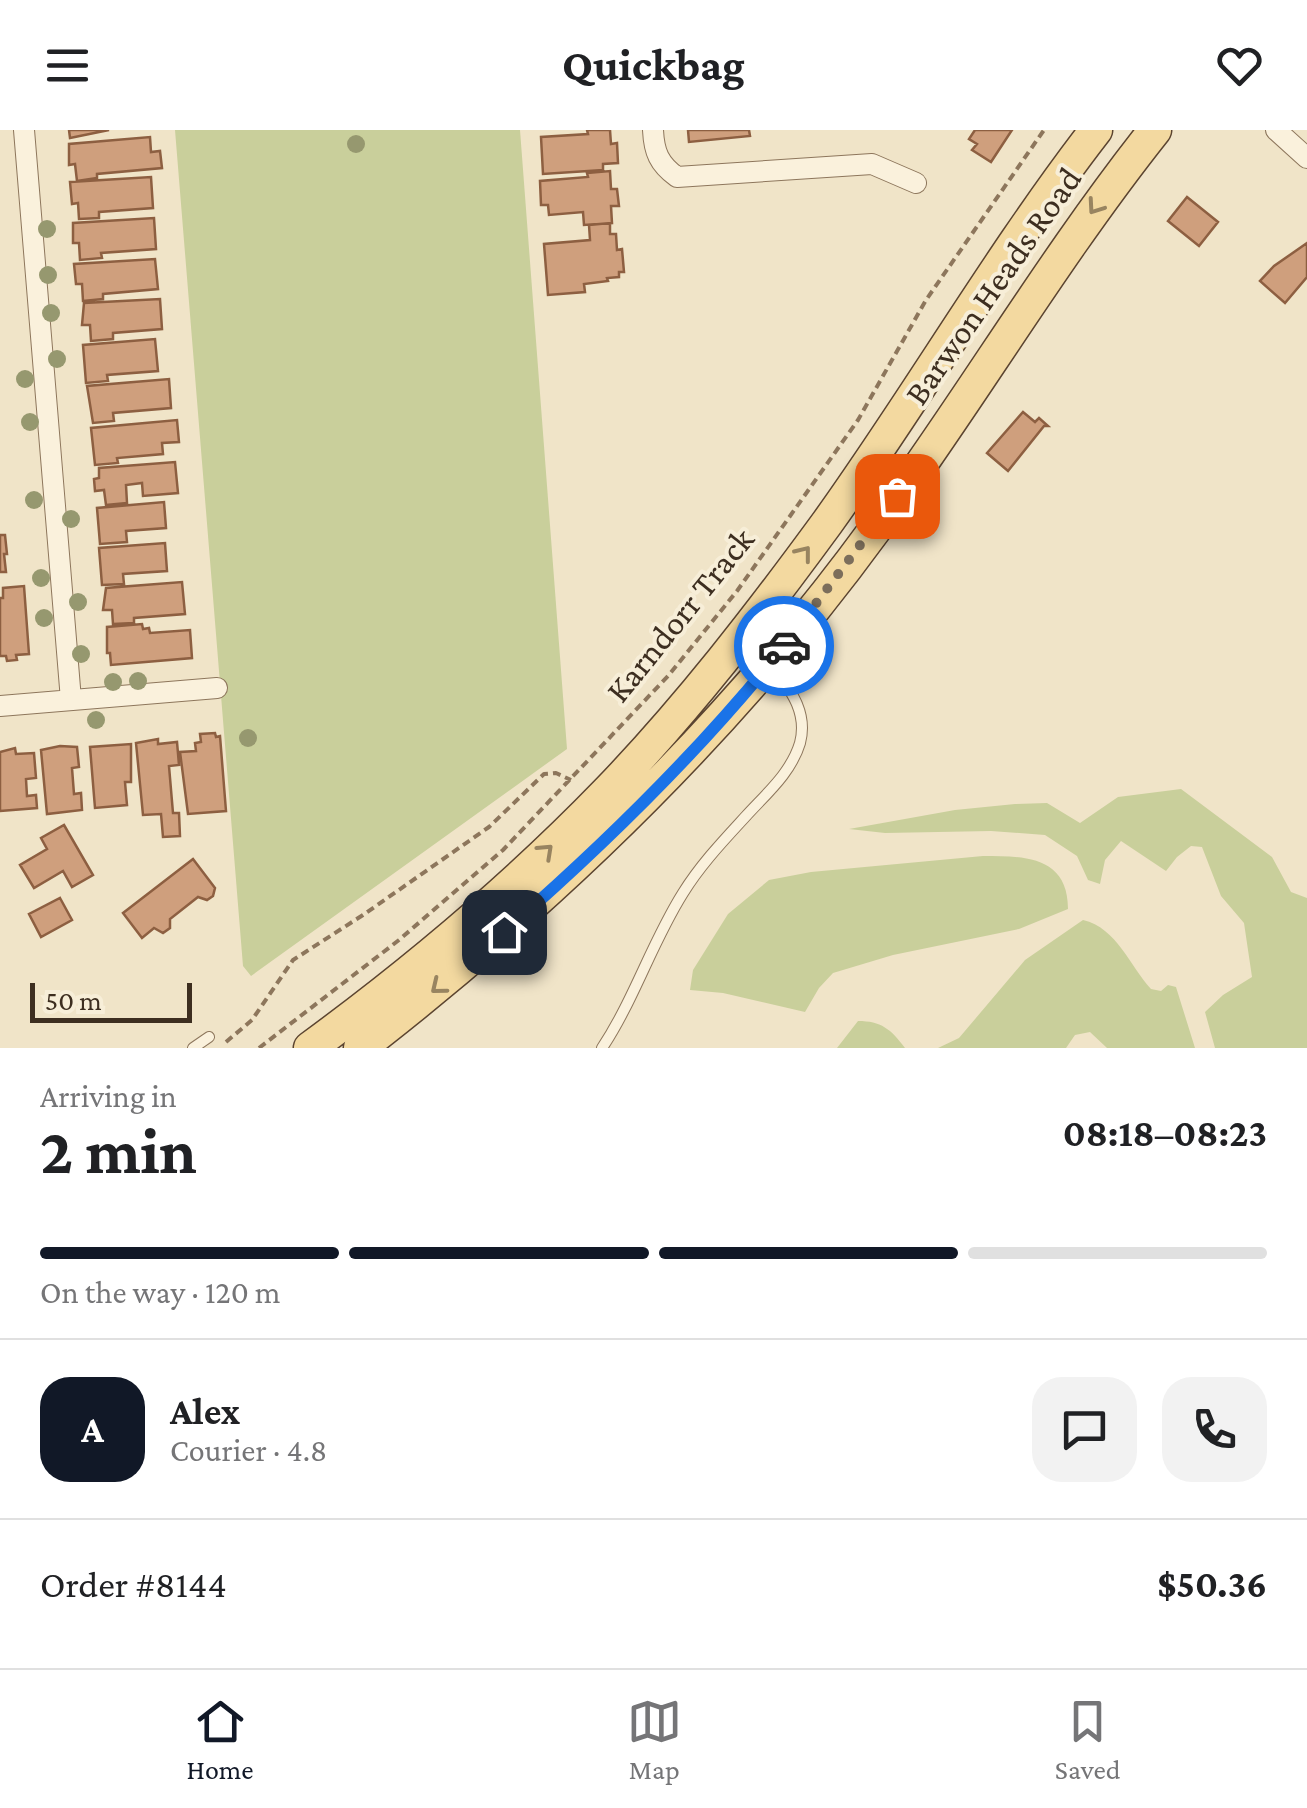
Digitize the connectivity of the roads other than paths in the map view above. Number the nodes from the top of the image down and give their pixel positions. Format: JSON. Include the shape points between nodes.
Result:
{"nodes":[{"id":1,"x":24,"y":130,"type":"edge"},
{"id":2,"x":653,"y":130,"type":"edge"},
{"id":3,"x":1096,"y":130,"type":"edge"},
{"id":4,"x":1155,"y":130,"type":"edge"},
{"id":5,"x":1276,"y":130,"type":"edge"},
{"id":6,"x":1307,"y":158,"type":"edge"},
{"id":7,"x":916,"y":184,"type":"dead end"},
{"id":8,"x":770,"y":662,"type":"junction"},
{"id":9,"x":217,"y":688,"type":"dead end"},
{"id":10,"x":71,"y":700,"type":"junction"},
{"id":11,"x":0,"y":706,"type":"edge"},
{"id":12,"x":210,"y":1037,"type":"dead end"},
{"id":13,"x":193,"y":1048,"type":"edge"},
{"id":14,"x":310,"y":1048,"type":"edge"},
{"id":15,"x":360,"y":1048,"type":"edge"},
{"id":16,"x":602,"y":1048,"type":"edge"}],
"edges":[{"from":1,"to":10,"type":"street"},
{"from":2,"to":7,"type":"street","via":[[662,165],[677,178],[872,164]]},
{"from":14,"to":3,"type":"main road","name":"Barwon Heads Road","one_way":true,"via":[[545,852],[698,690],[827,522]]},
{"from":4,"to":8,"type":"main road","name":"Barwon Heads Road","one_way":true,"via":[[1066,248],[876,528]]},
{"from":5,"to":6,"type":"street"},
{"from":8,"to":15,"type":"main road","name":"Barwon Heads Road","one_way":true,"via":[[693,751],[587,856]]},
{"from":8,"to":16,"type":"lane","via":[[801,715],[796,754],[684,891]]},
{"from":9,"to":10,"type":"street"},
{"from":10,"to":11,"type":"street"},
{"from":12,"to":13,"type":"lane"}]}
